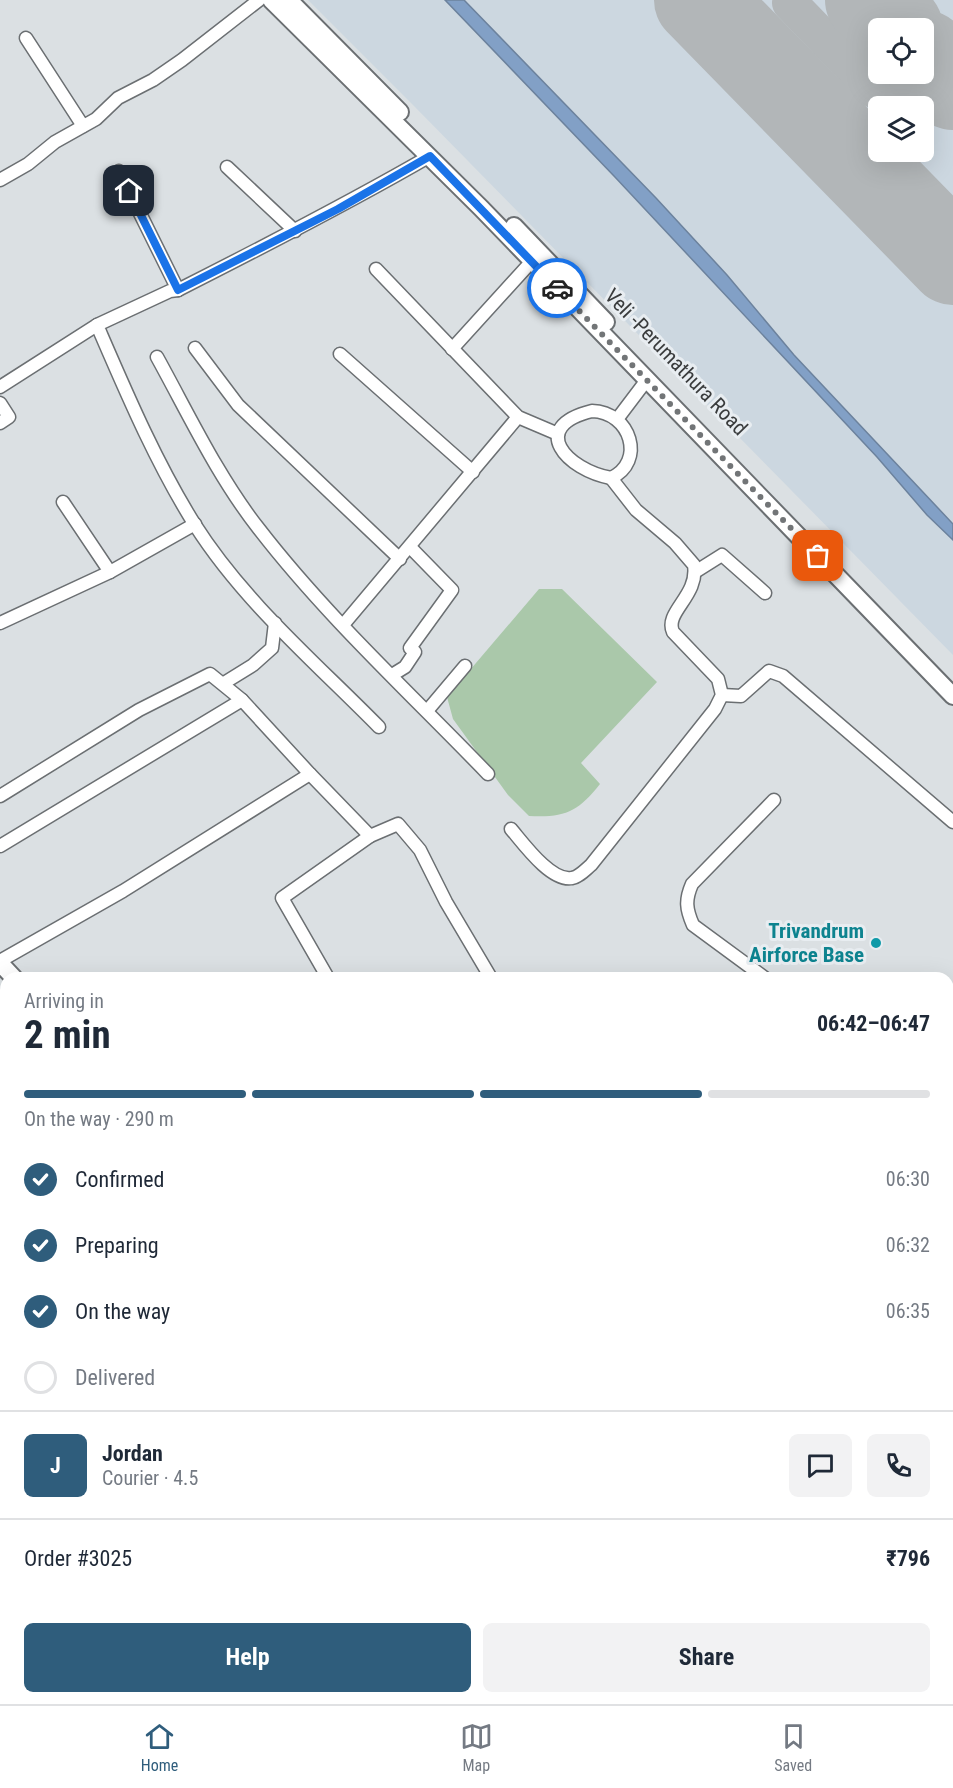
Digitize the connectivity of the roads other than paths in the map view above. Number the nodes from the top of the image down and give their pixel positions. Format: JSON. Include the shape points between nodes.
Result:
{"nodes":[{"id":1,"x":259,"y":0,"type":"edge"},
{"id":2,"x":271,"y":0,"type":"edge"},
{"id":3,"x":289,"y":0,"type":"edge"},
{"id":4,"x":26,"y":38,"type":"dead end"},
{"id":5,"x":83,"y":126,"type":"junction"},
{"id":6,"x":430,"y":156,"type":"junction"},
{"id":7,"x":227,"y":167,"type":"dead end"},
{"id":8,"x":119,"y":171,"type":"dead end"},
{"id":9,"x":0,"y":180,"type":"edge"},
{"id":10,"x":295,"y":231,"type":"junction"},
{"id":11,"x":532,"y":261,"type":"junction"},
{"id":12,"x":376,"y":269,"type":"dead end"},
{"id":13,"x":178,"y":290,"type":"junction"},
{"id":14,"x":97,"y":325,"type":"junction"},
{"id":15,"x":195,"y":348,"type":"dead end"},
{"id":16,"x":452,"y":349,"type":"junction"},
{"id":17,"x":340,"y":354,"type":"dead end"},
{"id":18,"x":157,"y":357,"type":"dead end"},
{"id":19,"x":646,"y":381,"type":"junction"},
{"id":20,"x":0,"y":387,"type":"edge"},
{"id":21,"x":0,"y":403,"type":"edge"},
{"id":22,"x":518,"y":417,"type":"junction"},
{"id":23,"x":618,"y":418,"type":"junction"},
{"id":24,"x":0,"y":423,"type":"edge"},
{"id":25,"x":558,"y":434,"type":"junction"},
{"id":26,"x":473,"y":472,"type":"junction"},
{"id":27,"x":611,"y":478,"type":"junction"},
{"id":28,"x":63,"y":502,"type":"dead end"},
{"id":29,"x":195,"y":524,"type":"junction"},
{"id":30,"x":410,"y":547,"type":"junction"},
{"id":31,"x":400,"y":559,"type":"junction"},
{"id":32,"x":110,"y":572,"type":"junction"},
{"id":33,"x":695,"y":572,"type":"junction"},
{"id":34,"x":765,"y":593,"type":"dead end"},
{"id":35,"x":0,"y":623,"type":"edge"},
{"id":36,"x":275,"y":623,"type":"junction"},
{"id":37,"x":343,"y":625,"type":"junction"},
{"id":38,"x":465,"y":666,"type":"dead end"},
{"id":39,"x":392,"y":675,"type":"junction"},
{"id":40,"x":953,"y":680,"type":"edge"},
{"id":41,"x":224,"y":683,"type":"junction"},
{"id":42,"x":725,"y":693,"type":"junction"},
{"id":43,"x":953,"y":696,"type":"edge"},
{"id":44,"x":242,"y":700,"type":"junction"},
{"id":45,"x":427,"y":711,"type":"junction"},
{"id":46,"x":379,"y":727,"type":"dead end"},
{"id":47,"x":310,"y":774,"type":"junction"},
{"id":48,"x":488,"y":774,"type":"dead end"},
{"id":49,"x":0,"y":796,"type":"edge"},
{"id":50,"x":774,"y":800,"type":"dead end"},
{"id":51,"x":953,"y":822,"type":"edge"},
{"id":52,"x":511,"y":829,"type":"dead end"},
{"id":53,"x":370,"y":836,"type":"junction"},
{"id":54,"x":0,"y":846,"type":"edge"},
{"id":55,"x":0,"y":962,"type":"edge"},
{"id":56,"x":325,"y":972,"type":"edge"},
{"id":57,"x":487,"y":972,"type":"edge"},
{"id":58,"x":757,"y":972,"type":"edge"}],
"edges":[{"from":1,"to":5,"type":"street","via":[[182,60],[118,98]]},
{"from":2,"to":6,"type":"main road"},
{"from":3,"to":40,"type":"main road","name":"Veli -Perumathura Road","via":[[557,270]]},
{"from":4,"to":5,"type":"street"},
{"from":5,"to":9,"type":"street"},
{"from":6,"to":10,"type":"street"},
{"from":6,"to":11,"type":"main road"},
{"from":7,"to":10,"type":"street"},
{"from":8,"to":13,"type":"street"},
{"from":10,"to":13,"type":"street"},
{"from":11,"to":16,"type":"street"},
{"from":11,"to":19,"type":"main road"},
{"from":12,"to":16,"type":"street"},
{"from":13,"to":14,"type":"street"},
{"from":14,"to":20,"type":"street"},
{"from":14,"to":29,"type":"street"},
{"from":15,"to":31,"type":"street","via":[[238,405]]},
{"from":16,"to":22,"type":"street"},
{"from":17,"to":26,"type":"street"},
{"from":18,"to":37,"type":"street","via":[[233,493],[259,530]]},
{"from":19,"to":23,"type":"street"},
{"from":19,"to":43,"type":"main road"},
{"from":21,"to":24,"type":"street","via":[[9,417]]},
{"from":22,"to":25,"type":"street"},
{"from":22,"to":26,"type":"street"},
{"from":23,"to":25,"type":"street","via":[[604,412],[575,416],[564,423]]},
{"from":23,"to":27,"type":"street","via":[[626,427],[630,453],[626,466]]},
{"from":25,"to":27,"type":"street","via":[[563,455],[594,475]]},
{"from":26,"to":30,"type":"street"},
{"from":27,"to":33,"type":"street","via":[[636,510],[689,557]]},
{"from":28,"to":32,"type":"street"},
{"from":29,"to":32,"type":"street"},
{"from":29,"to":36,"type":"street"},
{"from":30,"to":31,"type":"street"},
{"from":30,"to":39,"type":"street","via":[[452,590],[410,648],[415,652],[405,667]]},
{"from":31,"to":37,"type":"street"},
{"from":32,"to":35,"type":"street"},
{"from":33,"to":34,"type":"street","via":[[722,555]]},
{"from":33,"to":42,"type":"street","via":[[692,590],[670,626],[718,679]]},
{"from":36,"to":41,"type":"street","via":[[272,648]]},
{"from":36,"to":46,"type":"street"},
{"from":37,"to":39,"type":"street"},
{"from":38,"to":45,"type":"street"},
{"from":39,"to":45,"type":"street"},
{"from":41,"to":44,"type":"street"},
{"from":41,"to":49,"type":"street","via":[[210,675],[203,677],[139,710]]},
{"from":42,"to":51,"type":"street","via":[[741,696],[769,671],[783,676]]},
{"from":42,"to":52,"type":"street","via":[[591,865],[576,877],[562,878],[553,873]]},
{"from":44,"to":47,"type":"street"},
{"from":44,"to":54,"type":"street"},
{"from":45,"to":48,"type":"street"},
{"from":47,"to":53,"type":"street"},
{"from":47,"to":55,"type":"street","via":[[123,891]]},
{"from":50,"to":58,"type":"street","via":[[692,884],[686,897],[693,925]]},
{"from":53,"to":56,"type":"street","via":[[282,898]]},
{"from":53,"to":57,"type":"street","via":[[399,824],[420,850]]}]}
